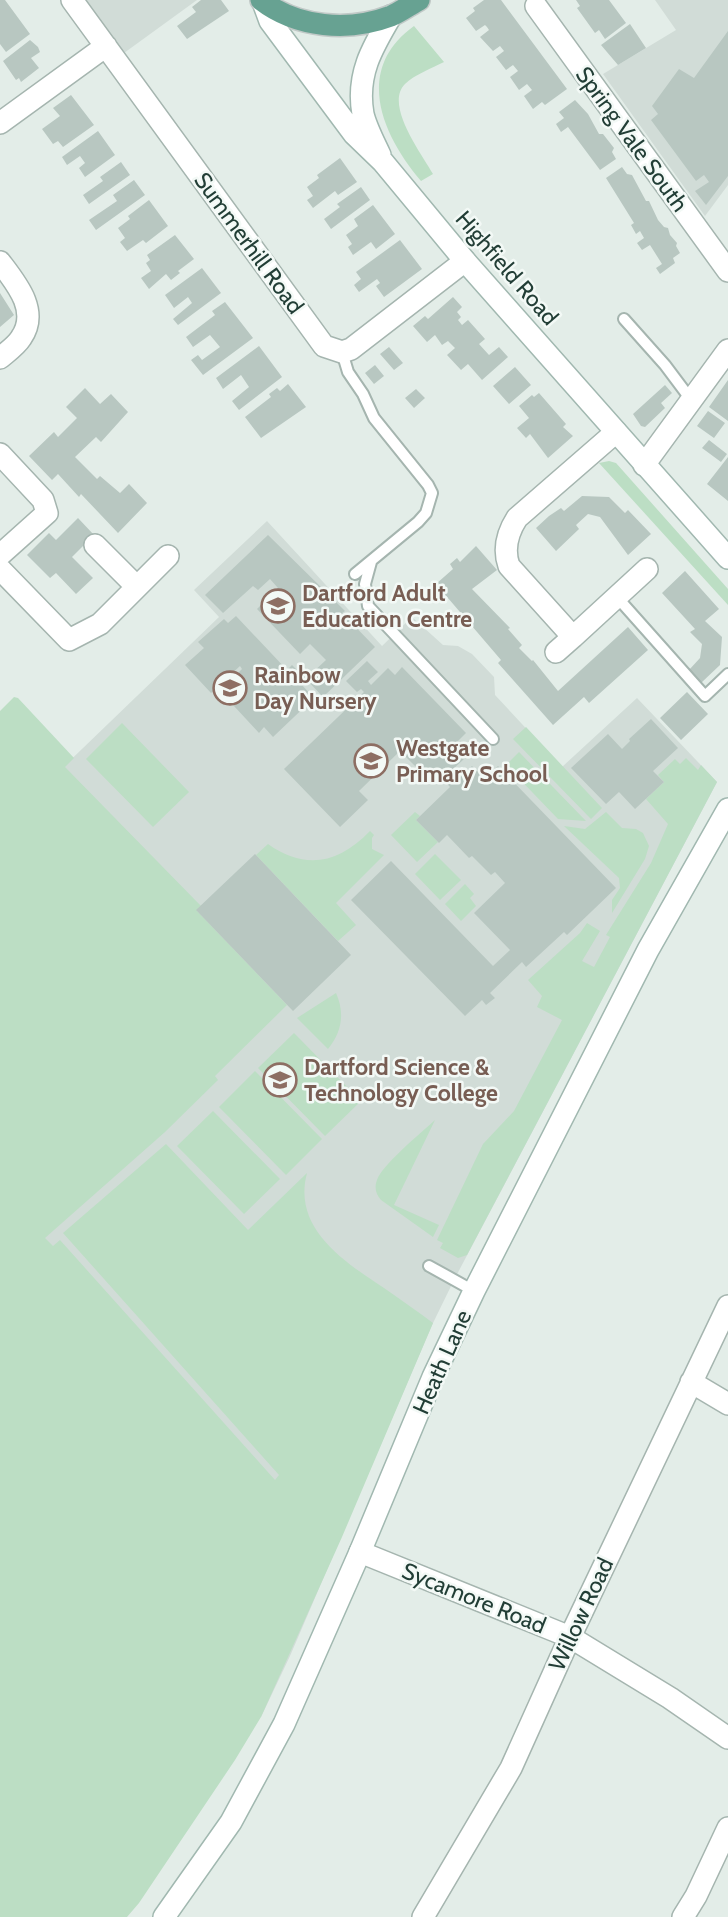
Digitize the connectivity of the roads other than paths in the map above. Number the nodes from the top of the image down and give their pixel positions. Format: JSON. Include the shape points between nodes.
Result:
{"nodes":[{"id":1,"x":72,"y":0,"type":"edge"},
{"id":2,"x":419,"y":0,"type":"edge"},
{"id":3,"x":262,"y":1,"type":"edge"},
{"id":4,"x":536,"y":6,"type":"dead end"},
{"id":5,"x":391,"y":16,"type":"junction"},
{"id":6,"x":106,"y":46,"type":"junction"},
{"id":7,"x":0,"y":123,"type":"edge"},
{"id":8,"x":383,"y":162,"type":"junction"},
{"id":9,"x":465,"y":261,"type":"junction"},
{"id":10,"x":0,"y":262,"type":"edge"},
{"id":11,"x":728,"y":271,"type":"edge"},
{"id":12,"x":624,"y":319,"type":"dead end"},
{"id":13,"x":728,"y":349,"type":"edge"},
{"id":14,"x":342,"y":352,"type":"junction"},
{"id":15,"x":0,"y":358,"type":"edge"},
{"id":16,"x":692,"y":401,"type":"junction"},
{"id":17,"x":615,"y":432,"type":"junction"},
{"id":18,"x":0,"y":454,"type":"edge"},
{"id":19,"x":644,"y":465,"type":"junction"},
{"id":20,"x":95,"y":545,"type":"dead end"},
{"id":21,"x":0,"y":555,"type":"edge"},
{"id":22,"x":168,"y":556,"type":"dead end"},
{"id":23,"x":728,"y":558,"type":"edge"},
{"id":24,"x":371,"y":562,"type":"junction"},
{"id":25,"x":0,"y":569,"type":"edge"},
{"id":26,"x":647,"y":569,"type":"dead end"},
{"id":27,"x":355,"y":574,"type":"dead end"},
{"id":28,"x":137,"y":587,"type":"junction"},
{"id":29,"x":617,"y":596,"type":"junction"},
{"id":30,"x":573,"y":637,"type":"junction"},
{"id":31,"x":556,"y":652,"type":"dead end"},
{"id":32,"x":728,"y":674,"type":"edge"},
{"id":33,"x":493,"y":739,"type":"dead end"},
{"id":34,"x":728,"y":809,"type":"edge"},
{"id":35,"x":429,"y":1266,"type":"dead end"},
{"id":36,"x":474,"y":1291,"type":"junction"},
{"id":37,"x":728,"y":1306,"type":"edge"},
{"id":38,"x":691,"y":1382,"type":"junction"},
{"id":39,"x":728,"y":1404,"type":"edge"},
{"id":40,"x":360,"y":1552,"type":"junction"},
{"id":41,"x":570,"y":1637,"type":"junction"},
{"id":42,"x":728,"y":1738,"type":"edge"},
{"id":43,"x":728,"y":1828,"type":"edge"},
{"id":44,"x":164,"y":1917,"type":"edge"},
{"id":45,"x":422,"y":1917,"type":"edge"},
{"id":46,"x":683,"y":1917,"type":"edge"}],
"edges":[{"from":1,"to":6,"type":"street","name":"Summerhill Road"},
{"from":2,"to":5,"type":"main road"},
{"from":3,"to":5,"type":"main road","via":[[323,26]]},
{"from":3,"to":8,"type":"street","name":"Highfield Road","via":[[270,21],[354,134]]},
{"from":4,"to":11,"type":"street","name":"Spring Vale South"},
{"from":5,"to":8,"type":"street","via":[[366,60],[362,79],[363,114]]},
{"from":6,"to":7,"type":"street"},
{"from":6,"to":14,"type":"street","name":"Summerhill Road","via":[[324,346]]},
{"from":8,"to":9,"type":"street","name":"Highfield Road"},
{"from":9,"to":14,"type":"street","via":[[365,340]]},
{"from":9,"to":17,"type":"street","name":"Highfield Road"},
{"from":10,"to":15,"type":"street","via":[[27,304],[28,321],[21,338]]},
{"from":12,"to":16,"type":"lane"},
{"from":13,"to":16,"type":"street"},
{"from":14,"to":24,"type":"lane","via":[[374,418],[432,493],[426,513]]},
{"from":16,"to":19,"type":"street"},
{"from":17,"to":19,"type":"street","name":"Highfield Road"},
{"from":17,"to":30,"type":"street","via":[[517,517],[508,535],[509,566]]},
{"from":18,"to":21,"type":"street","via":[[43,500],[47,513]]},
{"from":19,"to":23,"type":"street","name":"Highfield Road"},
{"from":20,"to":28,"type":"street"},
{"from":22,"to":28,"type":"street"},
{"from":24,"to":27,"type":"lane"},
{"from":24,"to":33,"type":"lane","via":[[365,584],[368,606]]},
{"from":25,"to":28,"type":"street","via":[[69,640],[100,625]]},
{"from":26,"to":29,"type":"street"},
{"from":29,"to":30,"type":"street"},
{"from":29,"to":32,"type":"lane","via":[[705,696]]},
{"from":30,"to":31,"type":"street"},
{"from":34,"to":36,"type":"street","name":"Heath Lane","via":[[648,950]]},
{"from":35,"to":36,"type":"lane"},
{"from":36,"to":40,"type":"street","name":"Heath Lane"},
{"from":37,"to":38,"type":"street","name":"Willow Road"},
{"from":38,"to":39,"type":"street"},
{"from":38,"to":41,"type":"street","name":"Willow Road"},
{"from":40,"to":41,"type":"street","name":"Sycamore Road"},
{"from":40,"to":44,"type":"street","name":"Heath Lane","via":[[257,1775],[231,1822]]},
{"from":41,"to":42,"type":"street","name":"Sycamore Road"},
{"from":41,"to":45,"type":"street","name":"Willow Road","via":[[512,1769]]},
{"from":43,"to":46,"type":"street"}]}
